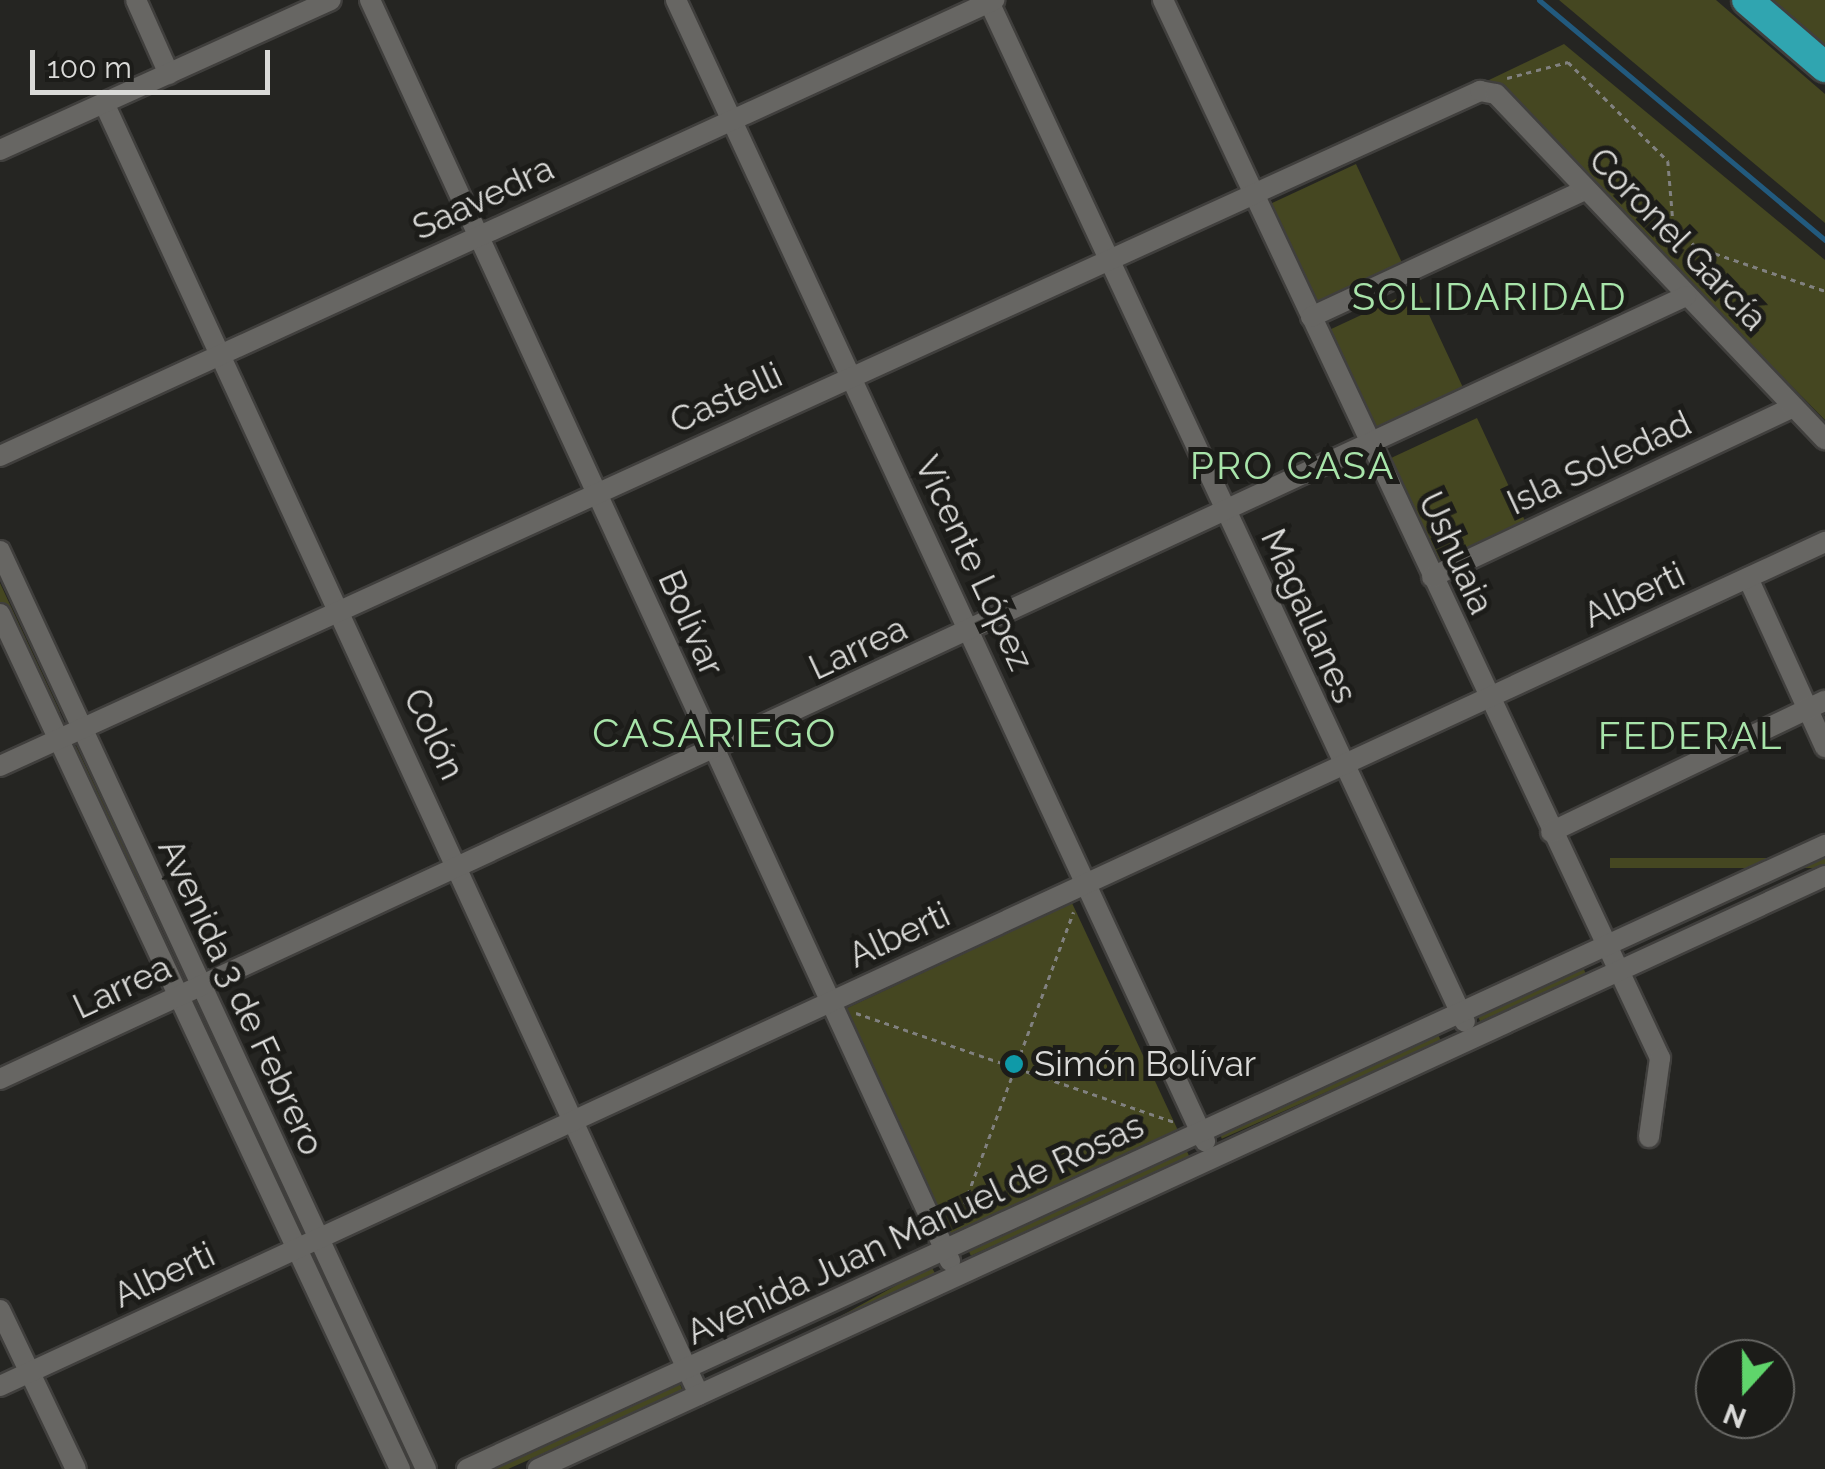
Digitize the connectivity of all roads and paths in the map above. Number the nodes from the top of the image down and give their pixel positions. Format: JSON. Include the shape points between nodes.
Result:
{"nodes":[{"id":1,"x":136,"y":0,"type":"edge"},
{"id":2,"x":331,"y":0,"type":"edge"},
{"id":3,"x":370,"y":0,"type":"edge"},
{"id":4,"x":676,"y":0,"type":"edge"},
{"id":5,"x":1162,"y":0,"type":"edge"},
{"id":6,"x":1746,"y":0,"type":"edge"},
{"id":7,"x":992,"y":2,"type":"edge"},
{"id":8,"x":1825,"y":66,"type":"edge"},
{"id":9,"x":170,"y":74,"type":"junction"},
{"id":10,"x":1480,"y":91,"type":"junction"},
{"id":11,"x":104,"y":103,"type":"junction"},
{"id":12,"x":731,"y":119,"type":"junction"},
{"id":13,"x":0,"y":150,"type":"edge"},
{"id":14,"x":1585,"y":190,"type":"junction"},
{"id":15,"x":1252,"y":194,"type":"junction"},
{"id":16,"x":478,"y":236,"type":"junction"},
{"id":17,"x":1106,"y":260,"type":"junction"},
{"id":18,"x":1825,"y":291,"type":"edge"},
{"id":19,"x":1686,"y":296,"type":"junction"},
{"id":20,"x":1311,"y":317,"type":"junction"},
{"id":21,"x":221,"y":354,"type":"junction"},
{"id":22,"x":852,"y":376,"type":"junction"},
{"id":23,"x":1793,"y":407,"type":"junction"},
{"id":24,"x":1825,"y":440,"type":"edge"},
{"id":25,"x":1371,"y":447,"type":"junction"},
{"id":26,"x":0,"y":456,"type":"edge"},
{"id":27,"x":596,"y":493,"type":"junction"},
{"id":28,"x":1227,"y":514,"type":"junction"},
{"id":29,"x":1825,"y":542,"type":"edge"},
{"id":30,"x":0,"y":551,"type":"edge"},
{"id":31,"x":1432,"y":577,"type":"junction"},
{"id":32,"x":1748,"y":578,"type":"junction"},
{"id":33,"x":340,"y":610,"type":"junction"},
{"id":34,"x":0,"y":614,"type":"edge"},
{"id":35,"x":971,"y":631,"type":"junction"},
{"id":36,"x":1488,"y":698,"type":"junction"},
{"id":37,"x":1817,"y":705,"type":"edge"},
{"id":38,"x":82,"y":728,"type":"junction"},
{"id":39,"x":59,"y":738,"type":"junction"},
{"id":40,"x":1825,"y":747,"type":"edge"},
{"id":41,"x":713,"y":750,"type":"junction"},
{"id":42,"x":0,"y":766,"type":"edge"},
{"id":43,"x":1341,"y":766,"type":"junction"},
{"id":44,"x":1551,"y":832,"type":"junction"},
{"id":45,"x":1825,"y":845,"type":"edge"},
{"id":46,"x":460,"y":867,"type":"junction"},
{"id":47,"x":1825,"y":876,"type":"edge"},
{"id":48,"x":1083,"y":886,"type":"junction"},
{"id":49,"x":1604,"y":946,"type":"junction"},
{"id":50,"x":1616,"y":970,"type":"junction"},
{"id":51,"x":200,"y":987,"type":"junction"},
{"id":52,"x":179,"y":996,"type":"junction"},
{"id":53,"x":828,"y":1004,"type":"junction"},
{"id":54,"x":1460,"y":1012,"type":"junction"},
{"id":55,"x":1471,"y":1035,"type":"junction"},
{"id":56,"x":1015,"y":1068,"type":"junction"},
{"id":57,"x":0,"y":1079,"type":"edge"},
{"id":58,"x":577,"y":1120,"type":"junction"},
{"id":59,"x":1200,"y":1130,"type":"junction"},
{"id":60,"x":1649,"y":1137,"type":"dead end"},
{"id":61,"x":1210,"y":1154,"type":"junction"},
{"id":62,"x":317,"y":1240,"type":"junction"},
{"id":63,"x":296,"y":1250,"type":"junction"},
{"id":64,"x":946,"y":1252,"type":"junction"},
{"id":65,"x":954,"y":1272,"type":"junction"},
{"id":66,"x":0,"y":1310,"type":"edge"},
{"id":67,"x":690,"y":1372,"type":"junction"},
{"id":68,"x":29,"y":1373,"type":"junction"},
{"id":69,"x":0,"y":1386,"type":"edge"},
{"id":70,"x":698,"y":1395,"type":"junction"},
{"id":71,"x":76,"y":1469,"type":"edge"},
{"id":72,"x":400,"y":1469,"type":"edge"},
{"id":73,"x":426,"y":1469,"type":"edge"},
{"id":74,"x":467,"y":1469,"type":"edge"},
{"id":75,"x":538,"y":1469,"type":"edge"}],
"edges":[{"from":1,"to":9,"type":"street"},
{"from":2,"to":9,"type":"street"},
{"from":3,"to":16,"type":"street","name":"Bolívar"},
{"from":4,"to":12,"type":"street","name":"Vicente López"},
{"from":5,"to":15,"type":"street","name":"Ushuaia"},
{"from":6,"to":8,"type":"highway"},
{"from":7,"to":12,"type":"street","name":"Saavedra"},
{"from":7,"to":17,"type":"street","name":"Magallanes"},
{"from":9,"to":11,"type":"street"},
{"from":10,"to":14,"type":"street","name":"Coronel García","via":[[1496,94]]},
{"from":10,"to":15,"type":"street","name":"Castelli"},
{"from":10,"to":18,"type":"path","via":[[1568,62],[1668,161],[1673,220],[1696,247]]},
{"from":11,"to":13,"type":"street"},
{"from":11,"to":21,"type":"street","name":"Colón"},
{"from":12,"to":16,"type":"street","name":"Saavedra"},
{"from":12,"to":22,"type":"street","name":"Vicente López"},
{"from":14,"to":19,"type":"street","name":"Coronel García"},
{"from":14,"to":20,"type":"street"},
{"from":15,"to":17,"type":"street","name":"Castelli"},
{"from":15,"to":20,"type":"street","name":"Ushuaia"},
{"from":16,"to":21,"type":"street","name":"Saavedra"},
{"from":16,"to":27,"type":"street","name":"Bolívar"},
{"from":17,"to":22,"type":"street","name":"Castelli"},
{"from":17,"to":28,"type":"street","name":"Magallanes"},
{"from":19,"to":23,"type":"street","name":"Coronel García"},
{"from":19,"to":25,"type":"street","name":"Larrea"},
{"from":20,"to":25,"type":"street","name":"Ushuaia"},
{"from":21,"to":26,"type":"street","name":"Saavedra"},
{"from":21,"to":33,"type":"street","name":"Colón"},
{"from":22,"to":27,"type":"street","name":"Castelli"},
{"from":22,"to":35,"type":"street","name":"Vicente López"},
{"from":23,"to":24,"type":"street","name":"Coronel García"},
{"from":23,"to":31,"type":"street","name":"Isla Soledad"},
{"from":25,"to":28,"type":"street","name":"Larrea"},
{"from":25,"to":31,"type":"street","name":"Ushuaia"},
{"from":27,"to":33,"type":"street","name":"Castelli"},
{"from":27,"to":41,"type":"street","name":"Bolívar"},
{"from":28,"to":35,"type":"street","name":"Larrea"},
{"from":28,"to":43,"type":"street","name":"Magallanes"},
{"from":29,"to":32,"type":"street","name":"Alberti"},
{"from":30,"to":38,"type":"street","name":"Avenida 3 de Febrero"},
{"from":31,"to":36,"type":"street","name":"Ushuaia"},
{"from":32,"to":36,"type":"street","name":"Alberti"},
{"from":32,"to":37,"type":"street"},
{"from":33,"to":38,"type":"street","name":"Castelli"},
{"from":33,"to":46,"type":"street","name":"Colón"},
{"from":34,"to":39,"type":"street","name":"Avenida 3 de Febrero"},
{"from":35,"to":41,"type":"street","name":"Larrea"},
{"from":35,"to":48,"type":"street","name":"Vicente López"},
{"from":36,"to":43,"type":"street","name":"Alberti"},
{"from":36,"to":44,"type":"street","name":"Ushuaia"},
{"from":37,"to":40,"type":"street"},
{"from":37,"to":44,"type":"street"},
{"from":38,"to":39,"type":"street","name":"Castelli"},
{"from":38,"to":51,"type":"street","name":"Avenida 3 de Febrero"},
{"from":39,"to":42,"type":"street","name":"Castelli"},
{"from":39,"to":52,"type":"street","name":"Avenida 3 de Febrero"},
{"from":41,"to":46,"type":"street","name":"Larrea"},
{"from":41,"to":53,"type":"street","name":"Bolívar"},
{"from":43,"to":48,"type":"street","name":"Alberti"},
{"from":43,"to":54,"type":"street","name":"Magallanes"},
{"from":44,"to":49,"type":"street","name":"Ushuaia"},
{"from":45,"to":49,"type":"street","name":"Avenida Juan Manuel de Rosas"},
{"from":46,"to":51,"type":"street","name":"Larrea"},
{"from":46,"to":58,"type":"street","name":"Colón"},
{"from":47,"to":50,"type":"street","name":"Avenida Juan Manuel de Rosas"},
{"from":48,"to":53,"type":"street","name":"Alberti"},
{"from":48,"to":56,"type":"path"},
{"from":48,"to":59,"type":"street","name":"Vicente López"},
{"from":49,"to":50,"type":"street","name":"Ushuaia"},
{"from":49,"to":54,"type":"street","name":"Avenida Juan Manuel de Rosas"},
{"from":50,"to":55,"type":"street","name":"Avenida Juan Manuel de Rosas"},
{"from":50,"to":60,"type":"street","name":"Ushuaia","via":[[1664,1073]]},
{"from":51,"to":52,"type":"street","name":"Larrea"},
{"from":51,"to":62,"type":"street","name":"Avenida 3 de Febrero"},
{"from":52,"to":57,"type":"street","name":"Larrea"},
{"from":52,"to":63,"type":"street","name":"Avenida 3 de Febrero"},
{"from":53,"to":56,"type":"path"},
{"from":53,"to":58,"type":"street","name":"Alberti"},
{"from":53,"to":64,"type":"street","name":"Bolívar"},
{"from":54,"to":55,"type":"street","name":"Magallanes"},
{"from":54,"to":59,"type":"street","name":"Avenida Juan Manuel de Rosas"},
{"from":55,"to":61,"type":"street","name":"Avenida Juan Manuel de Rosas"},
{"from":56,"to":59,"type":"path"},
{"from":56,"to":64,"type":"path"},
{"from":58,"to":62,"type":"street","name":"Alberti"},
{"from":58,"to":67,"type":"street","name":"Colón"},
{"from":59,"to":61,"type":"street","name":"Vicente López"},
{"from":59,"to":64,"type":"street","name":"Avenida Juan Manuel de Rosas"},
{"from":61,"to":65,"type":"street","name":"Avenida Juan Manuel de Rosas"},
{"from":62,"to":63,"type":"street","name":"Alberti"},
{"from":62,"to":73,"type":"street","name":"Avenida 3 de Febrero"},
{"from":63,"to":68,"type":"street","name":"Alberti"},
{"from":63,"to":72,"type":"street","name":"Avenida 3 de Febrero"},
{"from":64,"to":65,"type":"street","name":"Bolívar"},
{"from":64,"to":67,"type":"street","name":"Avenida Juan Manuel de Rosas"},
{"from":65,"to":70,"type":"street","name":"Avenida Juan Manuel de Rosas"},
{"from":66,"to":68,"type":"street"},
{"from":67,"to":70,"type":"street","name":"Colón"},
{"from":67,"to":74,"type":"street","name":"Avenida Juan Manuel de Rosas"},
{"from":68,"to":69,"type":"street","name":"Alberti"},
{"from":68,"to":71,"type":"street"},
{"from":70,"to":75,"type":"street","name":"Avenida Juan Manuel de Rosas"}]}
